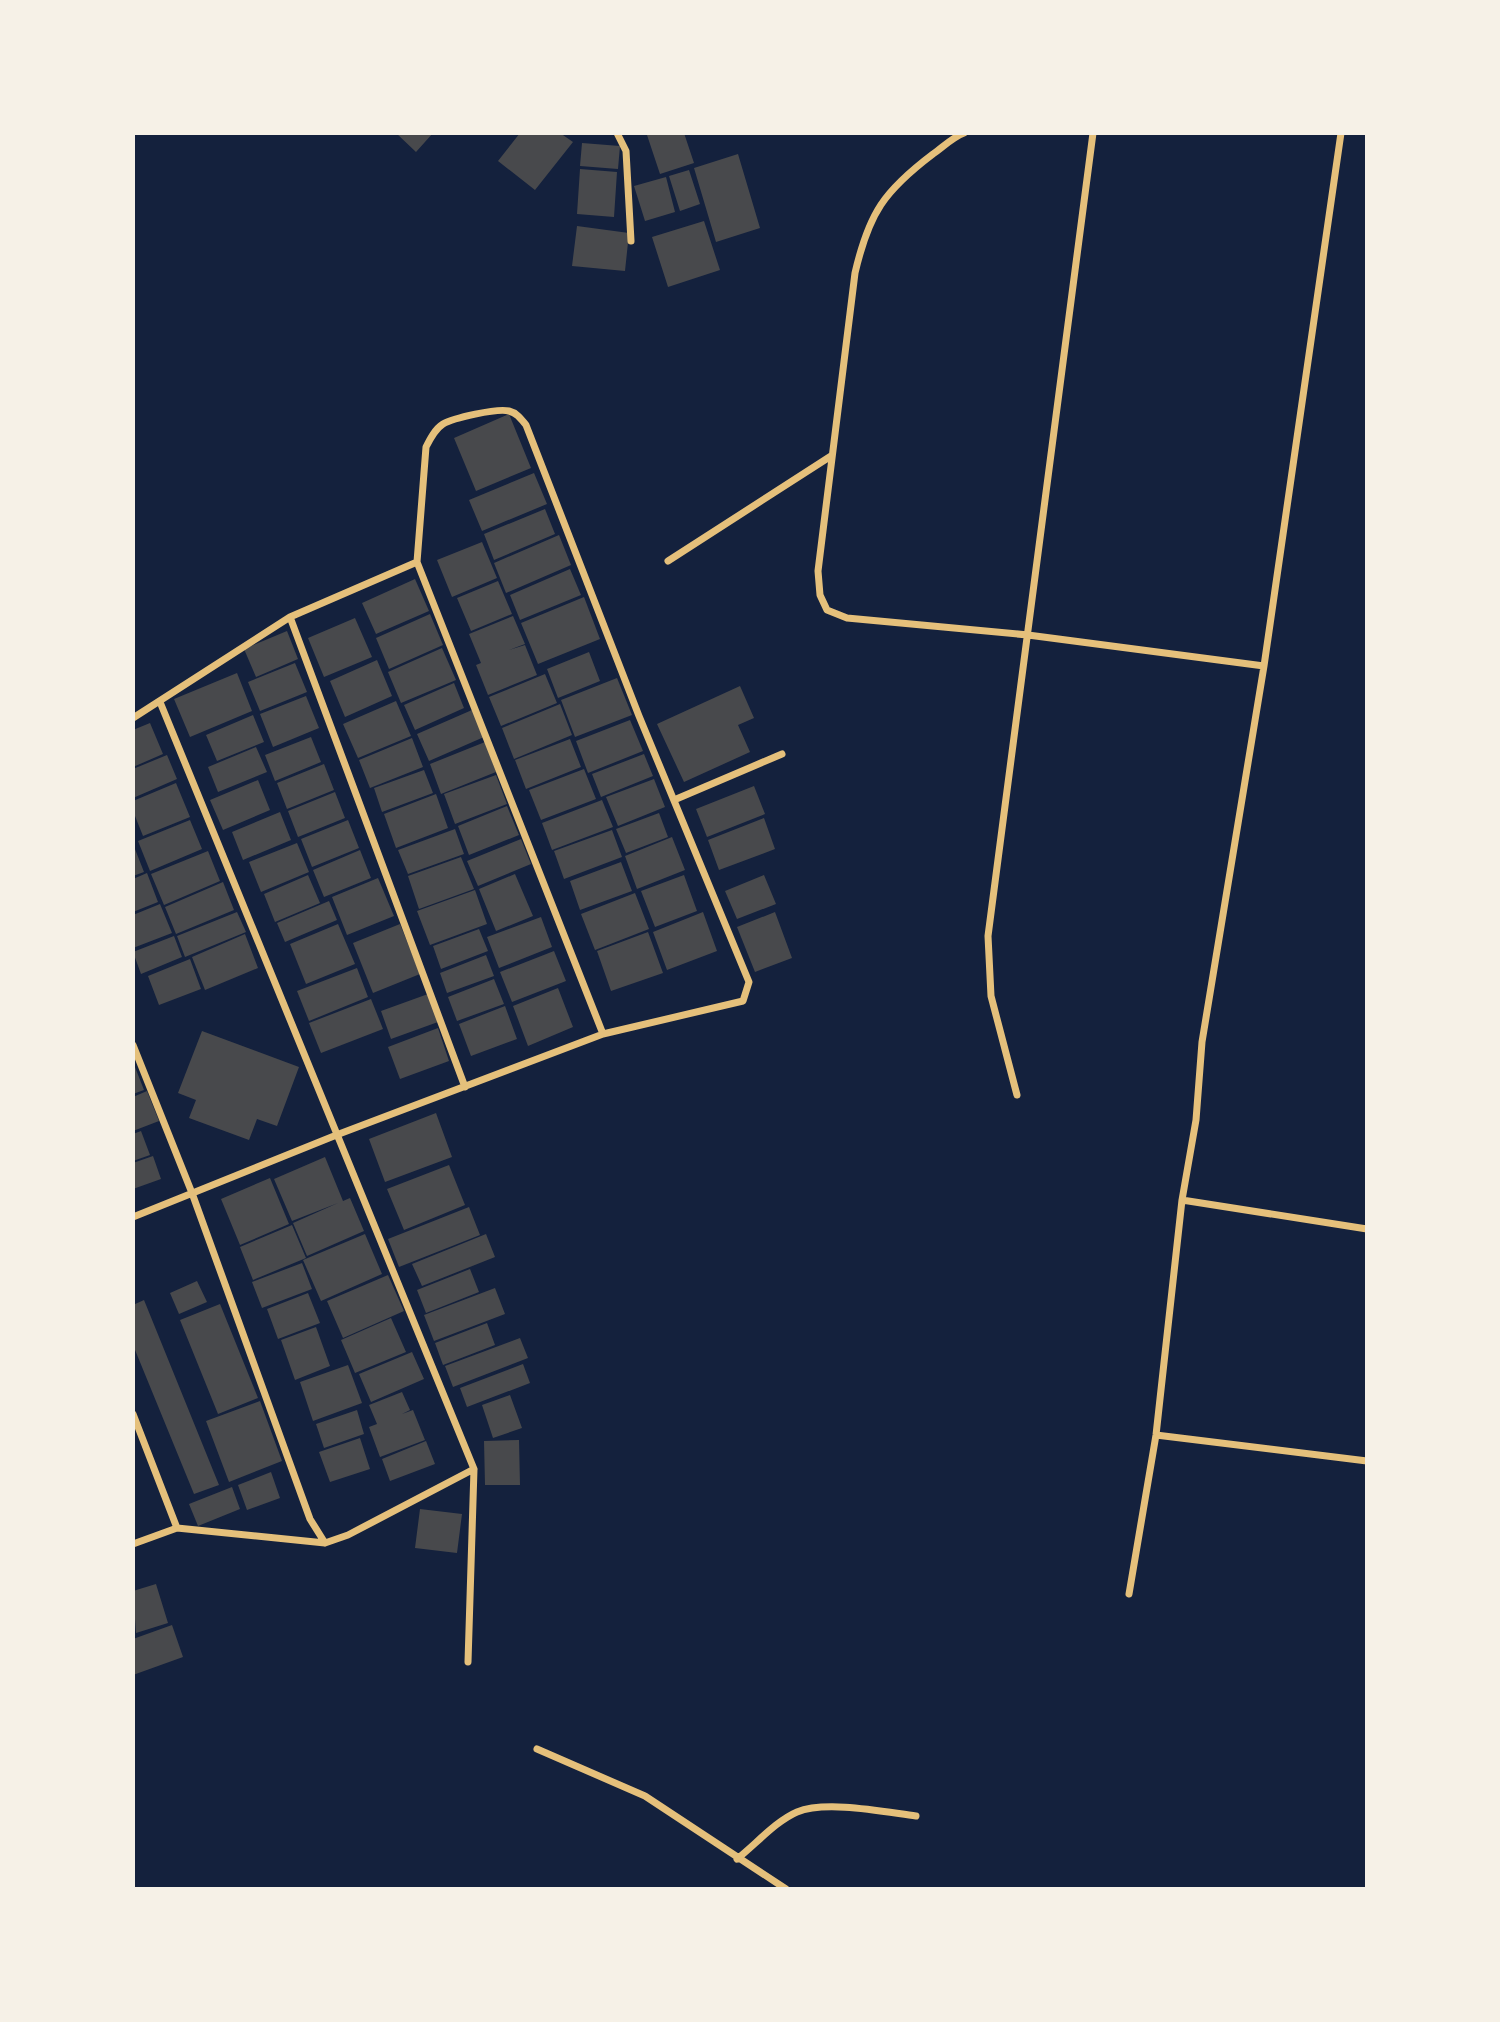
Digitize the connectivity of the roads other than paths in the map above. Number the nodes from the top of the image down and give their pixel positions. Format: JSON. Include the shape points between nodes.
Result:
{"nodes":[{"id":1,"x":617,"y":133,"type":"edge"},
{"id":2,"x":964,"y":133,"type":"edge"},
{"id":3,"x":1093,"y":133,"type":"edge"},
{"id":4,"x":1341,"y":133,"type":"edge"},
{"id":5,"x":631,"y":241,"type":"dead end"},
{"id":6,"x":831,"y":456,"type":"junction"},
{"id":7,"x":668,"y":561,"type":"dead end"},
{"id":8,"x":417,"y":562,"type":"junction"},
{"id":9,"x":290,"y":617,"type":"junction"},
{"id":10,"x":1028,"y":635,"type":"junction"},
{"id":11,"x":1264,"y":666,"type":"junction"},
{"id":12,"x":160,"y":702,"type":"junction"},
{"id":13,"x":133,"y":718,"type":"edge"},
{"id":14,"x":782,"y":754,"type":"dead end"},
{"id":15,"x":674,"y":800,"type":"junction"},
{"id":16,"x":603,"y":1034,"type":"junction"},
{"id":17,"x":133,"y":1045,"type":"edge"},
{"id":18,"x":465,"y":1087,"type":"junction"},
{"id":19,"x":1017,"y":1095,"type":"dead end"},
{"id":20,"x":339,"y":1133,"type":"junction"},
{"id":21,"x":192,"y":1193,"type":"junction"},
{"id":22,"x":1182,"y":1200,"type":"junction"},
{"id":23,"x":133,"y":1217,"type":"edge"},
{"id":24,"x":1367,"y":1229,"type":"edge"},
{"id":25,"x":133,"y":1414,"type":"edge"},
{"id":26,"x":1156,"y":1435,"type":"junction"},
{"id":27,"x":1367,"y":1461,"type":"edge"},
{"id":28,"x":474,"y":1469,"type":"junction"},
{"id":29,"x":177,"y":1528,"type":"junction"},
{"id":30,"x":325,"y":1543,"type":"junction"},
{"id":31,"x":133,"y":1544,"type":"edge"},
{"id":32,"x":1129,"y":1594,"type":"dead end"},
{"id":33,"x":468,"y":1662,"type":"dead end"},
{"id":34,"x":537,"y":1749,"type":"dead end"},
{"id":35,"x":916,"y":1816,"type":"dead end"},
{"id":36,"x":737,"y":1859,"type":"junction"},
{"id":37,"x":786,"y":1889,"type":"edge"}],
"edges":[{"from":1,"to":5,"type":"street","via":[[626,151]]},
{"from":2,"to":6,"type":"street","via":[[902,179],[872,216],[855,273]]},
{"from":3,"to":10,"type":"street"},
{"from":4,"to":11,"type":"street"},
{"from":6,"to":7,"type":"street"},
{"from":6,"to":10,"type":"street","via":[[818,571],[820,596],[827,610],[847,618]]},
{"from":8,"to":9,"type":"street"},
{"from":8,"to":15,"type":"street","via":[[426,447],[433,434],[443,424],[491,411],[517,414],[526,425]]},
{"from":8,"to":16,"type":"street"},
{"from":9,"to":12,"type":"street"},
{"from":9,"to":18,"type":"street"},
{"from":10,"to":11,"type":"street"},
{"from":10,"to":19,"type":"street","via":[[988,936],[991,996]]},
{"from":11,"to":22,"type":"street","via":[[1202,1042],[1196,1120]]},
{"from":12,"to":13,"type":"street"},
{"from":12,"to":20,"type":"street"},
{"from":14,"to":15,"type":"street"},
{"from":15,"to":16,"type":"street","via":[[744,966],[748,990],[743,1000]]},
{"from":16,"to":18,"type":"street"},
{"from":17,"to":21,"type":"street"},
{"from":18,"to":20,"type":"street"},
{"from":20,"to":21,"type":"street"},
{"from":20,"to":28,"type":"street"},
{"from":21,"to":23,"type":"street"},
{"from":21,"to":30,"type":"street","via":[[310,1519]]},
{"from":22,"to":24,"type":"street"},
{"from":22,"to":26,"type":"street"},
{"from":25,"to":29,"type":"street"},
{"from":26,"to":27,"type":"street"},
{"from":26,"to":32,"type":"street"},
{"from":28,"to":30,"type":"street"},
{"from":28,"to":33,"type":"street"},
{"from":29,"to":30,"type":"street"},
{"from":29,"to":31,"type":"street"},
{"from":34,"to":36,"type":"street","via":[[645,1796]]},
{"from":35,"to":36,"type":"street","via":[[810,1808],[796,1812]]},
{"from":36,"to":37,"type":"street"}]}
